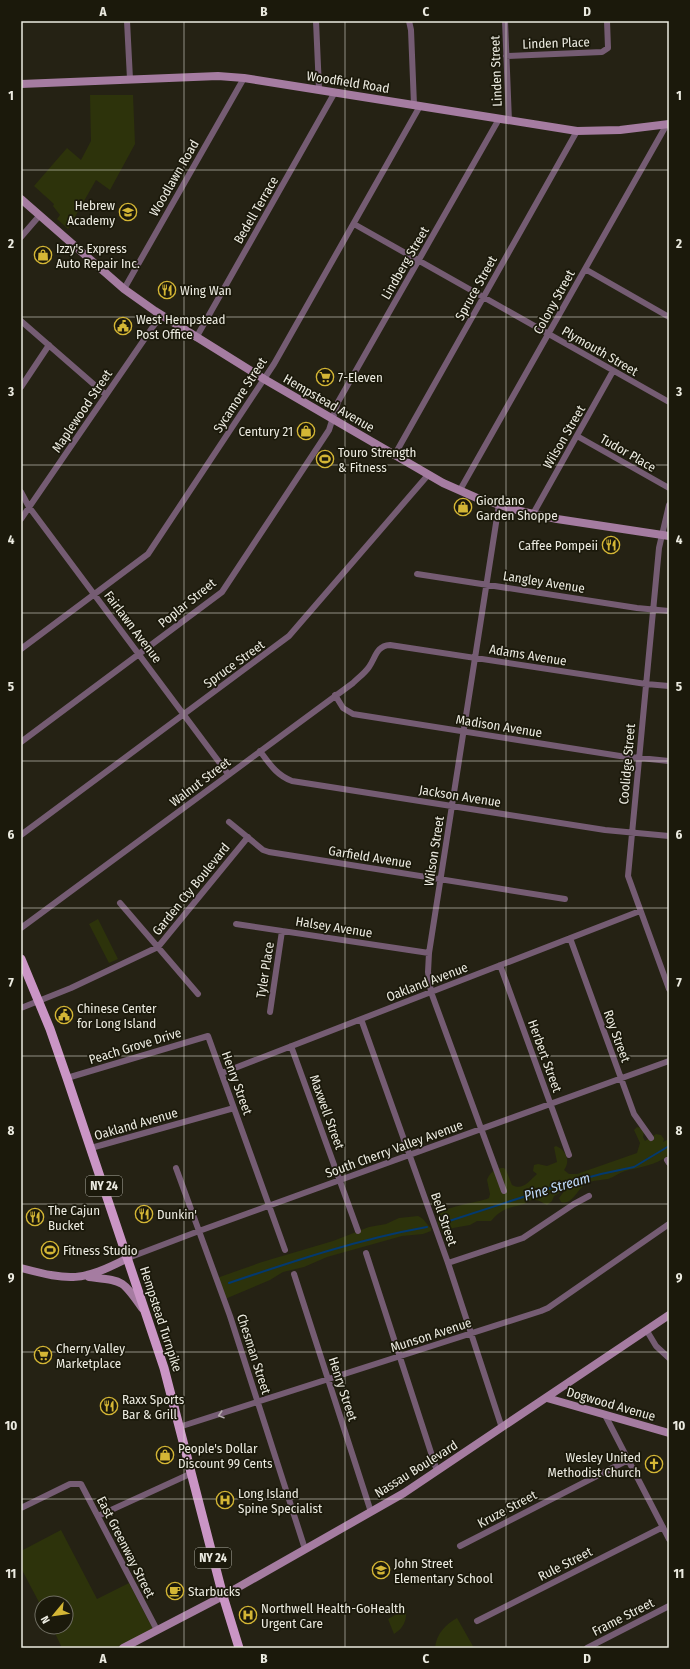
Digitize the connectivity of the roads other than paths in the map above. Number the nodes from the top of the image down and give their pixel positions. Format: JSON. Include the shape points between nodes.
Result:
{"nodes":[{"id":1,"x":127,"y":21,"type":"edge"},
{"id":2,"x":316,"y":21,"type":"edge"},
{"id":3,"x":409,"y":21,"type":"edge"},
{"id":4,"x":505,"y":21,"type":"edge"},
{"id":5,"x":607,"y":21,"type":"edge"},
{"id":6,"x":506,"y":56,"type":"junction"},
{"id":7,"x":244,"y":78,"type":"junction"},
{"id":8,"x":130,"y":80,"type":"junction"},
{"id":9,"x":21,"y":84,"type":"edge"},
{"id":10,"x":319,"y":89,"type":"junction"},
{"id":11,"x":335,"y":92,"type":"junction"},
{"id":12,"x":417,"y":105,"type":"junction"},
{"id":13,"x":499,"y":119,"type":"junction"},
{"id":14,"x":509,"y":121,"type":"junction"},
{"id":15,"x":668,"y":124,"type":"edge"},
{"id":16,"x":577,"y":131,"type":"junction"},
{"id":17,"x":21,"y":199,"type":"edge"},
{"id":18,"x":40,"y":215,"type":"junction"},
{"id":19,"x":354,"y":224,"type":"junction"},
{"id":20,"x":21,"y":237,"type":"edge"},
{"id":21,"x":418,"y":260,"type":"junction"},
{"id":22,"x":585,"y":269,"type":"junction"},
{"id":23,"x":124,"y":289,"type":"junction"},
{"id":24,"x":484,"y":297,"type":"junction"},
{"id":25,"x":160,"y":315,"type":"junction"},
{"id":26,"x":669,"y":317,"type":"edge"},
{"id":27,"x":21,"y":321,"type":"edge"},
{"id":28,"x":549,"y":334,"type":"junction"},
{"id":29,"x":196,"y":338,"type":"junction"},
{"id":30,"x":49,"y":345,"type":"junction"},
{"id":31,"x":613,"y":371,"type":"junction"},
{"id":32,"x":264,"y":380,"type":"junction"},
{"id":33,"x":21,"y":386,"type":"edge"},
{"id":34,"x":106,"y":395,"type":"junction"},
{"id":35,"x":669,"y":402,"type":"edge"},
{"id":36,"x":333,"y":419,"type":"junction"},
{"id":37,"x":577,"y":436,"type":"junction"},
{"id":38,"x":394,"y":456,"type":"junction"},
{"id":39,"x":428,"y":475,"type":"junction"},
{"id":40,"x":669,"y":488,"type":"edge"},
{"id":41,"x":460,"y":490,"type":"junction"},
{"id":42,"x":21,"y":492,"type":"edge"},
{"id":43,"x":499,"y":504,"type":"junction"},
{"id":44,"x":669,"y":505,"type":"edge"},
{"id":45,"x":30,"y":507,"type":"junction"},
{"id":46,"x":533,"y":514,"type":"junction"},
{"id":47,"x":21,"y":519,"type":"edge"},
{"id":48,"x":665,"y":535,"type":"edge"},
{"id":49,"x":417,"y":574,"type":"dead end"},
{"id":50,"x":487,"y":584,"type":"junction"},
{"id":51,"x":95,"y":594,"type":"junction"},
{"id":52,"x":653,"y":609,"type":"junction"},
{"id":53,"x":669,"y":611,"type":"edge"},
{"id":54,"x":384,"y":645,"type":"joint"},
{"id":55,"x":21,"y":649,"type":"edge"},
{"id":56,"x":139,"y":654,"type":"junction"},
{"id":57,"x":475,"y":658,"type":"junction"},
{"id":58,"x":646,"y":684,"type":"junction"},
{"id":59,"x":669,"y":686,"type":"edge"},
{"id":60,"x":335,"y":695,"type":"junction"},
{"id":61,"x":184,"y":714,"type":"junction"},
{"id":62,"x":464,"y":732,"type":"junction"},
{"id":63,"x":21,"y":742,"type":"edge"},
{"id":64,"x":260,"y":751,"type":"junction"},
{"id":65,"x":639,"y":758,"type":"junction"},
{"id":66,"x":669,"y":761,"type":"edge"},
{"id":67,"x":228,"y":774,"type":"junction"},
{"id":68,"x":452,"y":805,"type":"junction"},
{"id":69,"x":229,"y":822,"type":"dead end"},
{"id":70,"x":631,"y":833,"type":"junction"},
{"id":71,"x":21,"y":836,"type":"edge"},
{"id":72,"x":669,"y":836,"type":"edge"},
{"id":73,"x":248,"y":837,"type":"junction"},
{"id":74,"x":441,"y":879,"type":"junction"},
{"id":75,"x":565,"y":899,"type":"dead end"},
{"id":76,"x":120,"y":903,"type":"dead end"},
{"id":77,"x":640,"y":911,"type":"junction"},
{"id":78,"x":236,"y":924,"type":"dead end"},
{"id":79,"x":21,"y":928,"type":"edge"},
{"id":80,"x":282,"y":930,"type":"junction"},
{"id":81,"x":570,"y":938,"type":"junction"},
{"id":82,"x":158,"y":947,"type":"junction"},
{"id":83,"x":429,"y":953,"type":"junction"},
{"id":84,"x":21,"y":959,"type":"edge"},
{"id":85,"x":500,"y":965,"type":"junction"},
{"id":86,"x":668,"y":987,"type":"edge"},
{"id":87,"x":431,"y":992,"type":"junction"},
{"id":88,"x":198,"y":994,"type":"dead end"},
{"id":89,"x":39,"y":1001,"type":"junction"},
{"id":90,"x":21,"y":1008,"type":"edge"},
{"id":91,"x":270,"y":1012,"type":"dead end"},
{"id":92,"x":361,"y":1019,"type":"junction"},
{"id":93,"x":208,"y":1036,"type":"joint"},
{"id":94,"x":291,"y":1046,"type":"junction"},
{"id":95,"x":669,"y":1061,"type":"edge"},
{"id":96,"x":222,"y":1073,"type":"junction"},
{"id":97,"x":67,"y":1078,"type":"junction"},
{"id":98,"x":621,"y":1078,"type":"junction"},
{"id":99,"x":551,"y":1104,"type":"junction"},
{"id":100,"x":234,"y":1108,"type":"junction"},
{"id":101,"x":480,"y":1129,"type":"junction"},
{"id":102,"x":651,"y":1138,"type":"dead end"},
{"id":103,"x":91,"y":1148,"type":"junction"},
{"id":104,"x":569,"y":1154,"type":"dead end"},
{"id":105,"x":410,"y":1155,"type":"junction"},
{"id":106,"x":176,"y":1168,"type":"dead end"},
{"id":107,"x":340,"y":1180,"type":"junction"},
{"id":108,"x":504,"y":1191,"type":"dead end"},
{"id":109,"x":589,"y":1196,"type":"dead end"},
{"id":110,"x":269,"y":1206,"type":"junction"},
{"id":111,"x":669,"y":1224,"type":"edge"},
{"id":112,"x":199,"y":1231,"type":"junction"},
{"id":113,"x":358,"y":1231,"type":"dead end"},
{"id":114,"x":285,"y":1250,"type":"dead end"},
{"id":115,"x":366,"y":1253,"type":"dead end"},
{"id":116,"x":128,"y":1258,"type":"junction"},
{"id":117,"x":448,"y":1263,"type":"junction"},
{"id":118,"x":21,"y":1268,"type":"edge"},
{"id":119,"x":294,"y":1274,"type":"dead end"},
{"id":120,"x":86,"y":1276,"type":"junction"},
{"id":121,"x":144,"y":1310,"type":"junction"},
{"id":122,"x":669,"y":1315,"type":"edge"},
{"id":123,"x":647,"y":1331,"type":"junction"},
{"id":124,"x":471,"y":1334,"type":"junction"},
{"id":125,"x":400,"y":1357,"type":"junction"},
{"id":126,"x":669,"y":1358,"type":"edge"},
{"id":127,"x":329,"y":1380,"type":"junction"},
{"id":128,"x":547,"y":1398,"type":"junction"},
{"id":129,"x":258,"y":1403,"type":"junction"},
{"id":130,"x":605,"y":1415,"type":"junction"},
{"id":131,"x":179,"y":1427,"type":"junction"},
{"id":132,"x":502,"y":1428,"type":"junction"},
{"id":133,"x":669,"y":1433,"type":"edge"},
{"id":134,"x":628,"y":1460,"type":"junction"},
{"id":135,"x":437,"y":1471,"type":"junction"},
{"id":136,"x":192,"y":1473,"type":"junction"},
{"id":137,"x":21,"y":1508,"type":"edge"},
{"id":138,"x":371,"y":1512,"type":"junction"},
{"id":139,"x":98,"y":1516,"type":"junction"},
{"id":140,"x":663,"y":1527,"type":"junction"},
{"id":141,"x":669,"y":1539,"type":"edge"},
{"id":142,"x":460,"y":1546,"type":"dead end"},
{"id":143,"x":305,"y":1549,"type":"junction"},
{"id":144,"x":223,"y":1596,"type":"junction"},
{"id":145,"x":669,"y":1606,"type":"edge"},
{"id":146,"x":477,"y":1621,"type":"dead end"},
{"id":147,"x":157,"y":1630,"type":"junction"},
{"id":148,"x":122,"y":1648,"type":"edge"},
{"id":149,"x":239,"y":1648,"type":"edge"},
{"id":150,"x":587,"y":1648,"type":"edge"}],
"edges":[{"from":1,"to":8,"type":"street"},
{"from":2,"to":10,"type":"street"},
{"from":3,"to":12,"type":"street"},
{"from":4,"to":6,"type":"street","name":"Linden Street"},
{"from":5,"to":6,"type":"street","name":"Linden Place","via":[[608,43],[606,50],[602,52]]},
{"from":6,"to":14,"type":"street","name":"Linden Street"},
{"from":7,"to":8,"type":"main road","name":"Woodfield Road","via":[[218,76]]},
{"from":7,"to":10,"type":"main road","name":"Woodfield Road"},
{"from":7,"to":23,"type":"street","name":"Woodlawn Road"},
{"from":8,"to":9,"type":"main road","name":"Woodfield Road"},
{"from":10,"to":11,"type":"main road","name":"Woodfield Road"},
{"from":11,"to":12,"type":"main road","name":"Woodfield Road"},
{"from":11,"to":29,"type":"street","name":"Bedell Terrace"},
{"from":12,"to":13,"type":"main road","name":"Woodfield Road"},
{"from":12,"to":19,"type":"street","name":"Sycamore Street"},
{"from":13,"to":14,"type":"main road","name":"Woodfield Road"},
{"from":13,"to":21,"type":"street","name":"Lindberg Street"},
{"from":14,"to":16,"type":"main road","name":"Woodfield Road"},
{"from":15,"to":16,"type":"main road","name":"Woodfield Road","via":[[620,130]]},
{"from":15,"to":22,"type":"street","name":"Colony Street"},
{"from":16,"to":24,"type":"street","name":"Spruce Street"},
{"from":17,"to":18,"type":"main road","name":"Hempstead Avenue"},
{"from":18,"to":20,"type":"street"},
{"from":18,"to":23,"type":"main road","name":"Hempstead Avenue"},
{"from":19,"to":21,"type":"street","name":"Plymouth Street"},
{"from":19,"to":32,"type":"street","name":"Sycamore Street"},
{"from":21,"to":24,"type":"street","name":"Plymouth Street"},
{"from":21,"to":36,"type":"street","name":"Lindberg Street","via":[[338,402]]},
{"from":22,"to":26,"type":"street"},
{"from":22,"to":28,"type":"street","name":"Colony Street"},
{"from":23,"to":25,"type":"main road","name":"Hempstead Avenue"},
{"from":24,"to":28,"type":"street","name":"Plymouth Street"},
{"from":24,"to":38,"type":"street","name":"Spruce Street"},
{"from":25,"to":29,"type":"main road","name":"Hempstead Avenue"},
{"from":25,"to":34,"type":"street","name":"Maplewood Street"},
{"from":27,"to":30,"type":"street"},
{"from":28,"to":31,"type":"street","name":"Plymouth Street"},
{"from":28,"to":41,"type":"street","name":"Colony Street"},
{"from":29,"to":32,"type":"main road","name":"Hempstead Avenue"},
{"from":30,"to":33,"type":"street"},
{"from":30,"to":34,"type":"street"},
{"from":31,"to":35,"type":"street","name":"Plymouth Street"},
{"from":31,"to":37,"type":"street","name":"Wilson Street"},
{"from":32,"to":36,"type":"main road","name":"Hempstead Avenue"},
{"from":32,"to":51,"type":"street","name":"Sycamore Street","via":[[148,554]]},
{"from":34,"to":45,"type":"street","name":"Maplewood Street"},
{"from":36,"to":38,"type":"main road","name":"Hempstead Avenue"},
{"from":36,"to":56,"type":"street","name":"Poplar Street","via":[[329,430],[222,592]]},
{"from":37,"to":40,"type":"street","name":"Tudor Place"},
{"from":37,"to":46,"type":"street","name":"Wilson Street"},
{"from":38,"to":39,"type":"main road","name":"Hempstead Avenue"},
{"from":39,"to":41,"type":"main road","name":"Hempstead Avenue"},
{"from":39,"to":61,"type":"street","name":"Spruce Street","via":[[289,636]]},
{"from":41,"to":43,"type":"main road","name":"Hempstead Avenue"},
{"from":42,"to":45,"type":"street","name":"Fairlawn Avenue"},
{"from":43,"to":46,"type":"main road","name":"Hempstead Avenue"},
{"from":43,"to":50,"type":"street","name":"Wilson Street"},
{"from":44,"to":48,"type":"street","name":"Coolidge Street"},
{"from":45,"to":47,"type":"street","name":"Maplewood Street"},
{"from":45,"to":51,"type":"street","name":"Fairlawn Avenue"},
{"from":46,"to":48,"type":"main road","name":"Hempstead Avenue"},
{"from":48,"to":52,"type":"street","name":"Coolidge Street","via":[[659,548]]},
{"from":49,"to":50,"type":"street","name":"Langley Avenue"},
{"from":50,"to":52,"type":"street","name":"Langley Avenue"},
{"from":50,"to":57,"type":"street","name":"Wilson Street"},
{"from":51,"to":55,"type":"street","name":"Sycamore Street"},
{"from":51,"to":56,"type":"street","name":"Fairlawn Avenue"},
{"from":52,"to":53,"type":"street","name":"Langley Avenue"},
{"from":52,"to":58,"type":"street","name":"Coolidge Street"},
{"from":54,"to":57,"type":"street","name":"Adams Avenue"},
{"from":54,"to":60,"type":"street","name":"Walnut Street","via":[[364,674]]},
{"from":56,"to":61,"type":"street","name":"Fairlawn Avenue"},
{"from":56,"to":63,"type":"street","name":"Poplar Street"},
{"from":57,"to":58,"type":"street","name":"Adams Avenue"},
{"from":57,"to":62,"type":"street","name":"Wilson Street"},
{"from":58,"to":59,"type":"street","name":"Adams Avenue"},
{"from":58,"to":65,"type":"street","name":"Coolidge Street"},
{"from":60,"to":62,"type":"street","name":"Madison Avenue","via":[[343,708],[353,714]]},
{"from":60,"to":64,"type":"street","name":"Walnut Street"},
{"from":61,"to":67,"type":"street","name":"Fairlawn Avenue"},
{"from":61,"to":71,"type":"street","name":"Spruce Street"},
{"from":62,"to":65,"type":"street","name":"Madison Avenue"},
{"from":62,"to":68,"type":"street","name":"Wilson Street"},
{"from":64,"to":67,"type":"street","name":"Walnut Street"},
{"from":64,"to":68,"type":"street","name":"Jackson Avenue","via":[[275,772],[292,781]]},
{"from":65,"to":66,"type":"street","name":"Madison Avenue"},
{"from":65,"to":70,"type":"street","name":"Coolidge Street"},
{"from":67,"to":79,"type":"street","name":"Walnut Street"},
{"from":68,"to":70,"type":"street","name":"Jackson Avenue"},
{"from":68,"to":74,"type":"street","name":"Wilson Street"},
{"from":69,"to":73,"type":"street","name":"Garfield Avenue"},
{"from":70,"to":72,"type":"street","name":"Jackson Avenue"},
{"from":70,"to":77,"type":"street","name":"Coolidge Street","via":[[628,876]]},
{"from":73,"to":74,"type":"street","name":"Garfield Avenue","via":[[269,852]]},
{"from":73,"to":82,"type":"street","name":"Garden Cty Boulevard"},
{"from":74,"to":75,"type":"street","name":"Garfield Avenue"},
{"from":74,"to":83,"type":"street","name":"Wilson Street"},
{"from":76,"to":82,"type":"street"},
{"from":77,"to":81,"type":"street","name":"Oakland Avenue"},
{"from":77,"to":86,"type":"street","name":"Coolidge Street"},
{"from":78,"to":80,"type":"street","name":"Halsey Avenue"},
{"from":80,"to":83,"type":"street","name":"Halsey Avenue"},
{"from":80,"to":91,"type":"street","name":"Tyler Place"},
{"from":81,"to":85,"type":"street","name":"Oakland Avenue"},
{"from":81,"to":98,"type":"street","name":"Roy Street"},
{"from":82,"to":88,"type":"street"},
{"from":82,"to":89,"type":"street","name":"Garden Cty Boulevard"},
{"from":83,"to":87,"type":"street","name":"Wilson Street"},
{"from":84,"to":89,"type":"main road","name":"Hempstead Turnpike","number":"NY 24"},
{"from":85,"to":87,"type":"street","name":"Oakland Avenue"},
{"from":85,"to":99,"type":"street","name":"Herbert Street"},
{"from":87,"to":92,"type":"street","name":"Oakland Avenue"},
{"from":87,"to":101,"type":"street","name":"Wilson Street"},
{"from":89,"to":90,"type":"street","name":"Garden Cty Boulevard"},
{"from":89,"to":97,"type":"main road","name":"Hempstead Turnpike","number":"NY 24"},
{"from":92,"to":94,"type":"street","name":"Oakland Avenue"},
{"from":92,"to":105,"type":"street","name":"Bell Street"},
{"from":93,"to":96,"type":"street","name":"Henry Street"},
{"from":93,"to":97,"type":"street","name":"Peach Grove Drive"},
{"from":94,"to":96,"type":"street","name":"Oakland Avenue"},
{"from":94,"to":107,"type":"street","name":"Maxwell Street"},
{"from":95,"to":98,"type":"street","name":"South Cherry Valley Avenue"},
{"from":96,"to":100,"type":"street","name":"Henry Street"},
{"from":97,"to":103,"type":"main road","name":"Hempstead Turnpike","number":"NY 24"},
{"from":98,"to":99,"type":"street","name":"South Cherry Valley Avenue"},
{"from":98,"to":102,"type":"street","name":"Roy Street","via":[[634,1114]]},
{"from":99,"to":101,"type":"street","name":"South Cherry Valley Avenue"},
{"from":99,"to":104,"type":"street","name":"Herbert Street"},
{"from":100,"to":103,"type":"street","name":"Oakland Avenue"},
{"from":100,"to":110,"type":"street","name":"Henry Street"},
{"from":101,"to":105,"type":"street","name":"South Cherry Valley Avenue"},
{"from":101,"to":108,"type":"street","name":"Wilson Street"},
{"from":103,"to":116,"type":"main road","name":"Hempstead Turnpike","number":"NY 24"},
{"from":105,"to":107,"type":"street","name":"South Cherry Valley Avenue"},
{"from":105,"to":117,"type":"street","name":"Bell Street"},
{"from":106,"to":112,"type":"street","name":"Chesman Street"},
{"from":107,"to":110,"type":"street","name":"South Cherry Valley Avenue"},
{"from":107,"to":113,"type":"street","name":"Maxwell Street"},
{"from":109,"to":117,"type":"street","via":[[523,1238]]},
{"from":110,"to":112,"type":"street","name":"South Cherry Valley Avenue"},
{"from":110,"to":114,"type":"street","name":"Henry Street"},
{"from":111,"to":124,"type":"street","name":"Munson Avenue","via":[[548,1308]]},
{"from":112,"to":116,"type":"street","name":"South Cherry Valley Avenue"},
{"from":112,"to":129,"type":"street","name":"Chesman Street"},
{"from":115,"to":125,"type":"street"},
{"from":116,"to":120,"type":"main road","via":[[106,1270]]},
{"from":116,"to":121,"type":"main road","name":"Hempstead Turnpike","number":"NY 24"},
{"from":117,"to":124,"type":"street","name":"Bell Street"},
{"from":118,"to":120,"type":"main road","via":[[58,1277]]},
{"from":119,"to":127,"type":"street","name":"Henry Street"},
{"from":120,"to":121,"type":"main road","via":[[122,1283]]},
{"from":121,"to":131,"type":"main road","name":"Hempstead Turnpike","number":"NY 24","via":[[164,1368]]},
{"from":122,"to":123,"type":"main road","name":"Nassau Boulevard"},
{"from":123,"to":126,"type":"street","via":[[656,1346]]},
{"from":123,"to":128,"type":"main road","name":"Nassau Boulevard"},
{"from":124,"to":125,"type":"street","name":"Munson Avenue"},
{"from":124,"to":132,"type":"street","name":"Bell Street"},
{"from":125,"to":127,"type":"street","name":"Munson Avenue"},
{"from":125,"to":135,"type":"street"},
{"from":127,"to":129,"type":"street","name":"Munson Avenue"},
{"from":127,"to":138,"type":"street","name":"Henry Street"},
{"from":128,"to":130,"type":"main road","name":"Dogwood Avenue"},
{"from":128,"to":132,"type":"main road","name":"Nassau Boulevard"},
{"from":129,"to":131,"type":"street","name":"Munson Avenue","one_way":true},
{"from":129,"to":143,"type":"street","name":"Chesman Street"},
{"from":130,"to":133,"type":"main road","name":"Dogwood Avenue"},
{"from":130,"to":134,"type":"street"},
{"from":131,"to":136,"type":"main road","name":"Hempstead Turnpike","number":"NY 24"},
{"from":132,"to":135,"type":"main road","name":"Nassau Boulevard"},
{"from":134,"to":140,"type":"street"},
{"from":134,"to":142,"type":"street","name":"Kruze Street"},
{"from":135,"to":138,"type":"main road","name":"Nassau Boulevard"},
{"from":136,"to":139,"type":"street"},
{"from":136,"to":144,"type":"main road","name":"Hempstead Turnpike","number":"NY 24"},
{"from":137,"to":139,"type":"street","name":"East Greenway Street","via":[[70,1484],[81,1484]]},
{"from":138,"to":143,"type":"main road","name":"Nassau Boulevard"},
{"from":139,"to":147,"type":"street","name":"East Greenway Street"},
{"from":140,"to":141,"type":"street"},
{"from":140,"to":146,"type":"street","name":"Rule Street"},
{"from":143,"to":144,"type":"main road","name":"Nassau Boulevard"},
{"from":144,"to":147,"type":"main road","name":"Nassau Boulevard"},
{"from":144,"to":149,"type":"main road","name":"Hempstead Turnpike","number":"NY 24"},
{"from":145,"to":150,"type":"street","name":"Frame Street"},
{"from":147,"to":148,"type":"main road","name":"Nassau Boulevard"}]}
